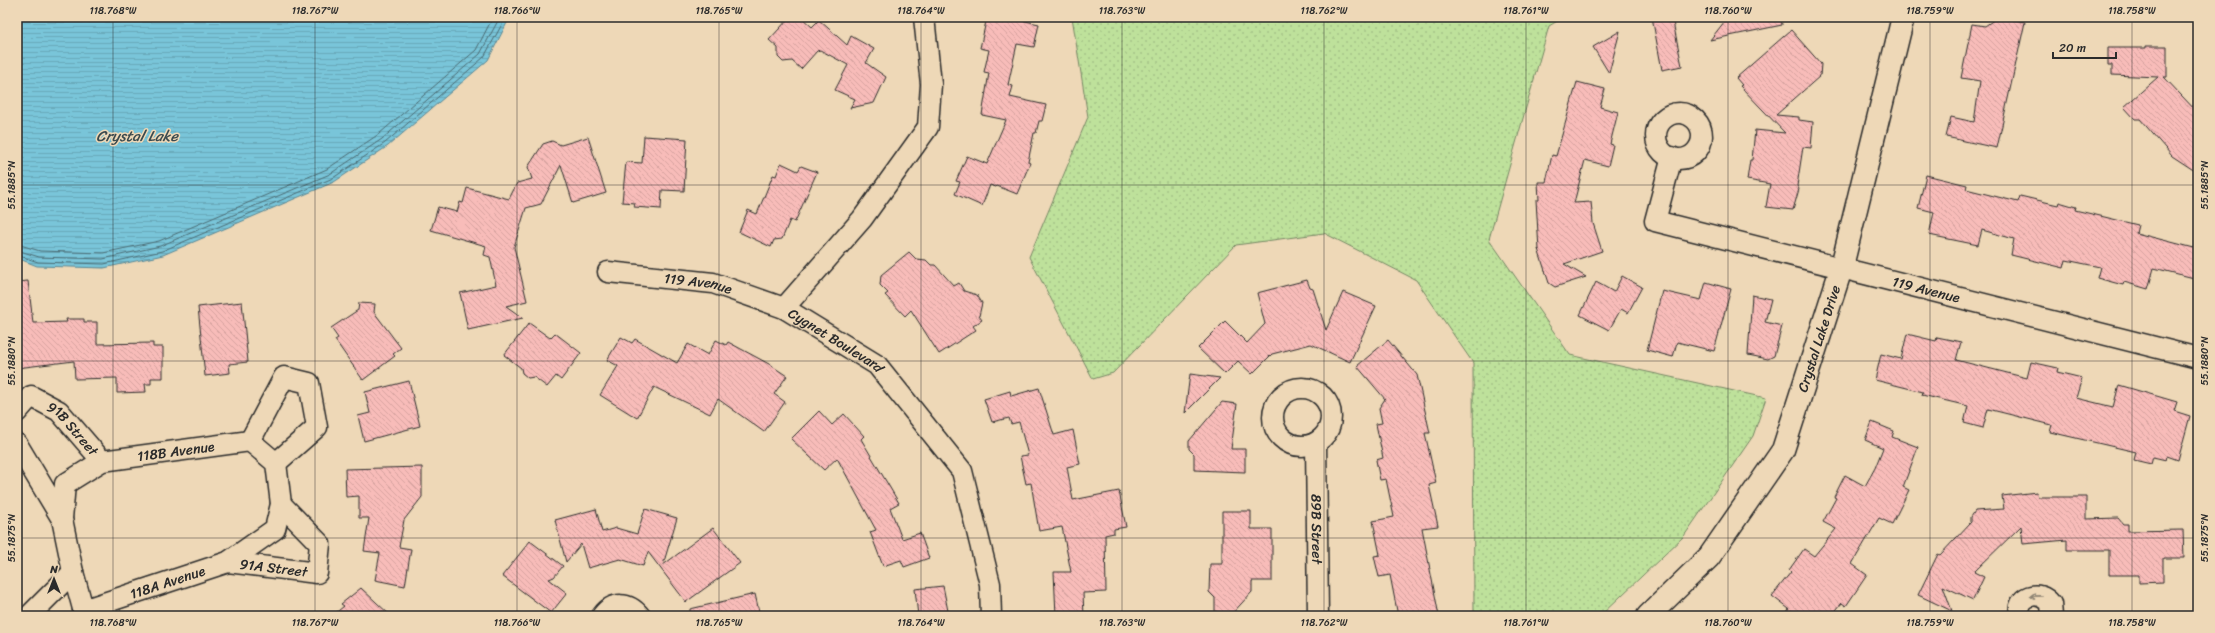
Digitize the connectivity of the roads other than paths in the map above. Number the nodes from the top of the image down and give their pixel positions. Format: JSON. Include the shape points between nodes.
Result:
{"nodes":[{"id":1,"x":924,"y":17,"type":"edge"},
{"id":2,"x":1903,"y":17,"type":"edge"},
{"id":3,"x":1672,"y":158,"type":"dead end"},
{"id":4,"x":1842,"y":266,"type":"junction"},
{"id":5,"x":608,"y":272,"type":"dead end"},
{"id":6,"x":784,"y":308,"type":"junction"},
{"id":7,"x":2198,"y":358,"type":"edge"},
{"id":8,"x":17,"y":412,"type":"edge"},
{"id":9,"x":250,"y":441,"type":"junction"},
{"id":10,"x":1316,"y":443,"type":"dead end"},
{"id":11,"x":17,"y":444,"type":"edge"},
{"id":12,"x":102,"y":461,"type":"junction"},
{"id":13,"x":276,"y":463,"type":"junction"},
{"id":14,"x":281,"y":504,"type":"junction"},
{"id":15,"x":62,"y":519,"type":"junction"},
{"id":16,"x":228,"y":562,"type":"junction"},
{"id":17,"x":73,"y":572,"type":"junction"},
{"id":18,"x":84,"y":613,"type":"edge"},
{"id":19,"x":29,"y":616,"type":"edge"},
{"id":20,"x":602,"y":616,"type":"edge"},
{"id":21,"x":640,"y":616,"type":"edge"},
{"id":22,"x":991,"y":616,"type":"edge"},
{"id":23,"x":1318,"y":616,"type":"edge"},
{"id":24,"x":1648,"y":616,"type":"edge"},
{"id":25,"x":2020,"y":616,"type":"edge"},
{"id":26,"x":2053,"y":616,"type":"edge"}],
"edges":[{"from":1,"to":6,"type":"street","name":"Cygnet Boulevard","via":[[932,84],[928,128],[862,218]]},
{"from":2,"to":4,"type":"street","name":"Crystal Lake Drive"},
{"from":3,"to":4,"type":"street","name":"119 Avenue","via":[[1656,221]]},
{"from":4,"to":7,"type":"street","name":"119 Avenue"},
{"from":4,"to":24,"type":"street","name":"Crystal Lake Drive","via":[[1783,450],[1709,557]]},
{"from":5,"to":6,"type":"street","name":"119 Avenue","via":[[713,283]]},
{"from":6,"to":22,"type":"street","name":"Cygnet Boulevard","via":[[876,365],[962,471],[990,584]]},
{"from":8,"to":12,"type":"street","name":"91B Street","via":[[31,396],[60,411]]},
{"from":9,"to":12,"type":"street","name":"118B Avenue"},
{"from":9,"to":13,"type":"street"},
{"from":9,"to":13,"type":"street","via":[[284,377],[309,383],[317,427]]},
{"from":10,"to":23,"type":"street","name":"89B Street"},
{"from":11,"to":15,"type":"street","name":"91B Street"},
{"from":12,"to":15,"type":"street","name":"91B Street","via":[[64,484]]},
{"from":13,"to":14,"type":"street","name":"91A Street"},
{"from":14,"to":16,"type":"street","name":"91A Street","via":[[275,529]]},
{"from":14,"to":16,"type":"street","name":"91A Street","via":[[320,544],[317,573]]},
{"from":15,"to":17,"type":"street","name":"91B Street"},
{"from":16,"to":18,"type":"street","name":"118A Avenue"},
{"from":17,"to":18,"type":"street","name":"91B Street"},
{"from":17,"to":19,"type":"street"},
{"from":20,"to":21,"type":"street","via":[[610,607],[623,605],[634,608]]},
{"from":26,"to":25,"type":"street","one_way":true,"via":[[2051,604],[2037,594],[2022,602]]}]}
